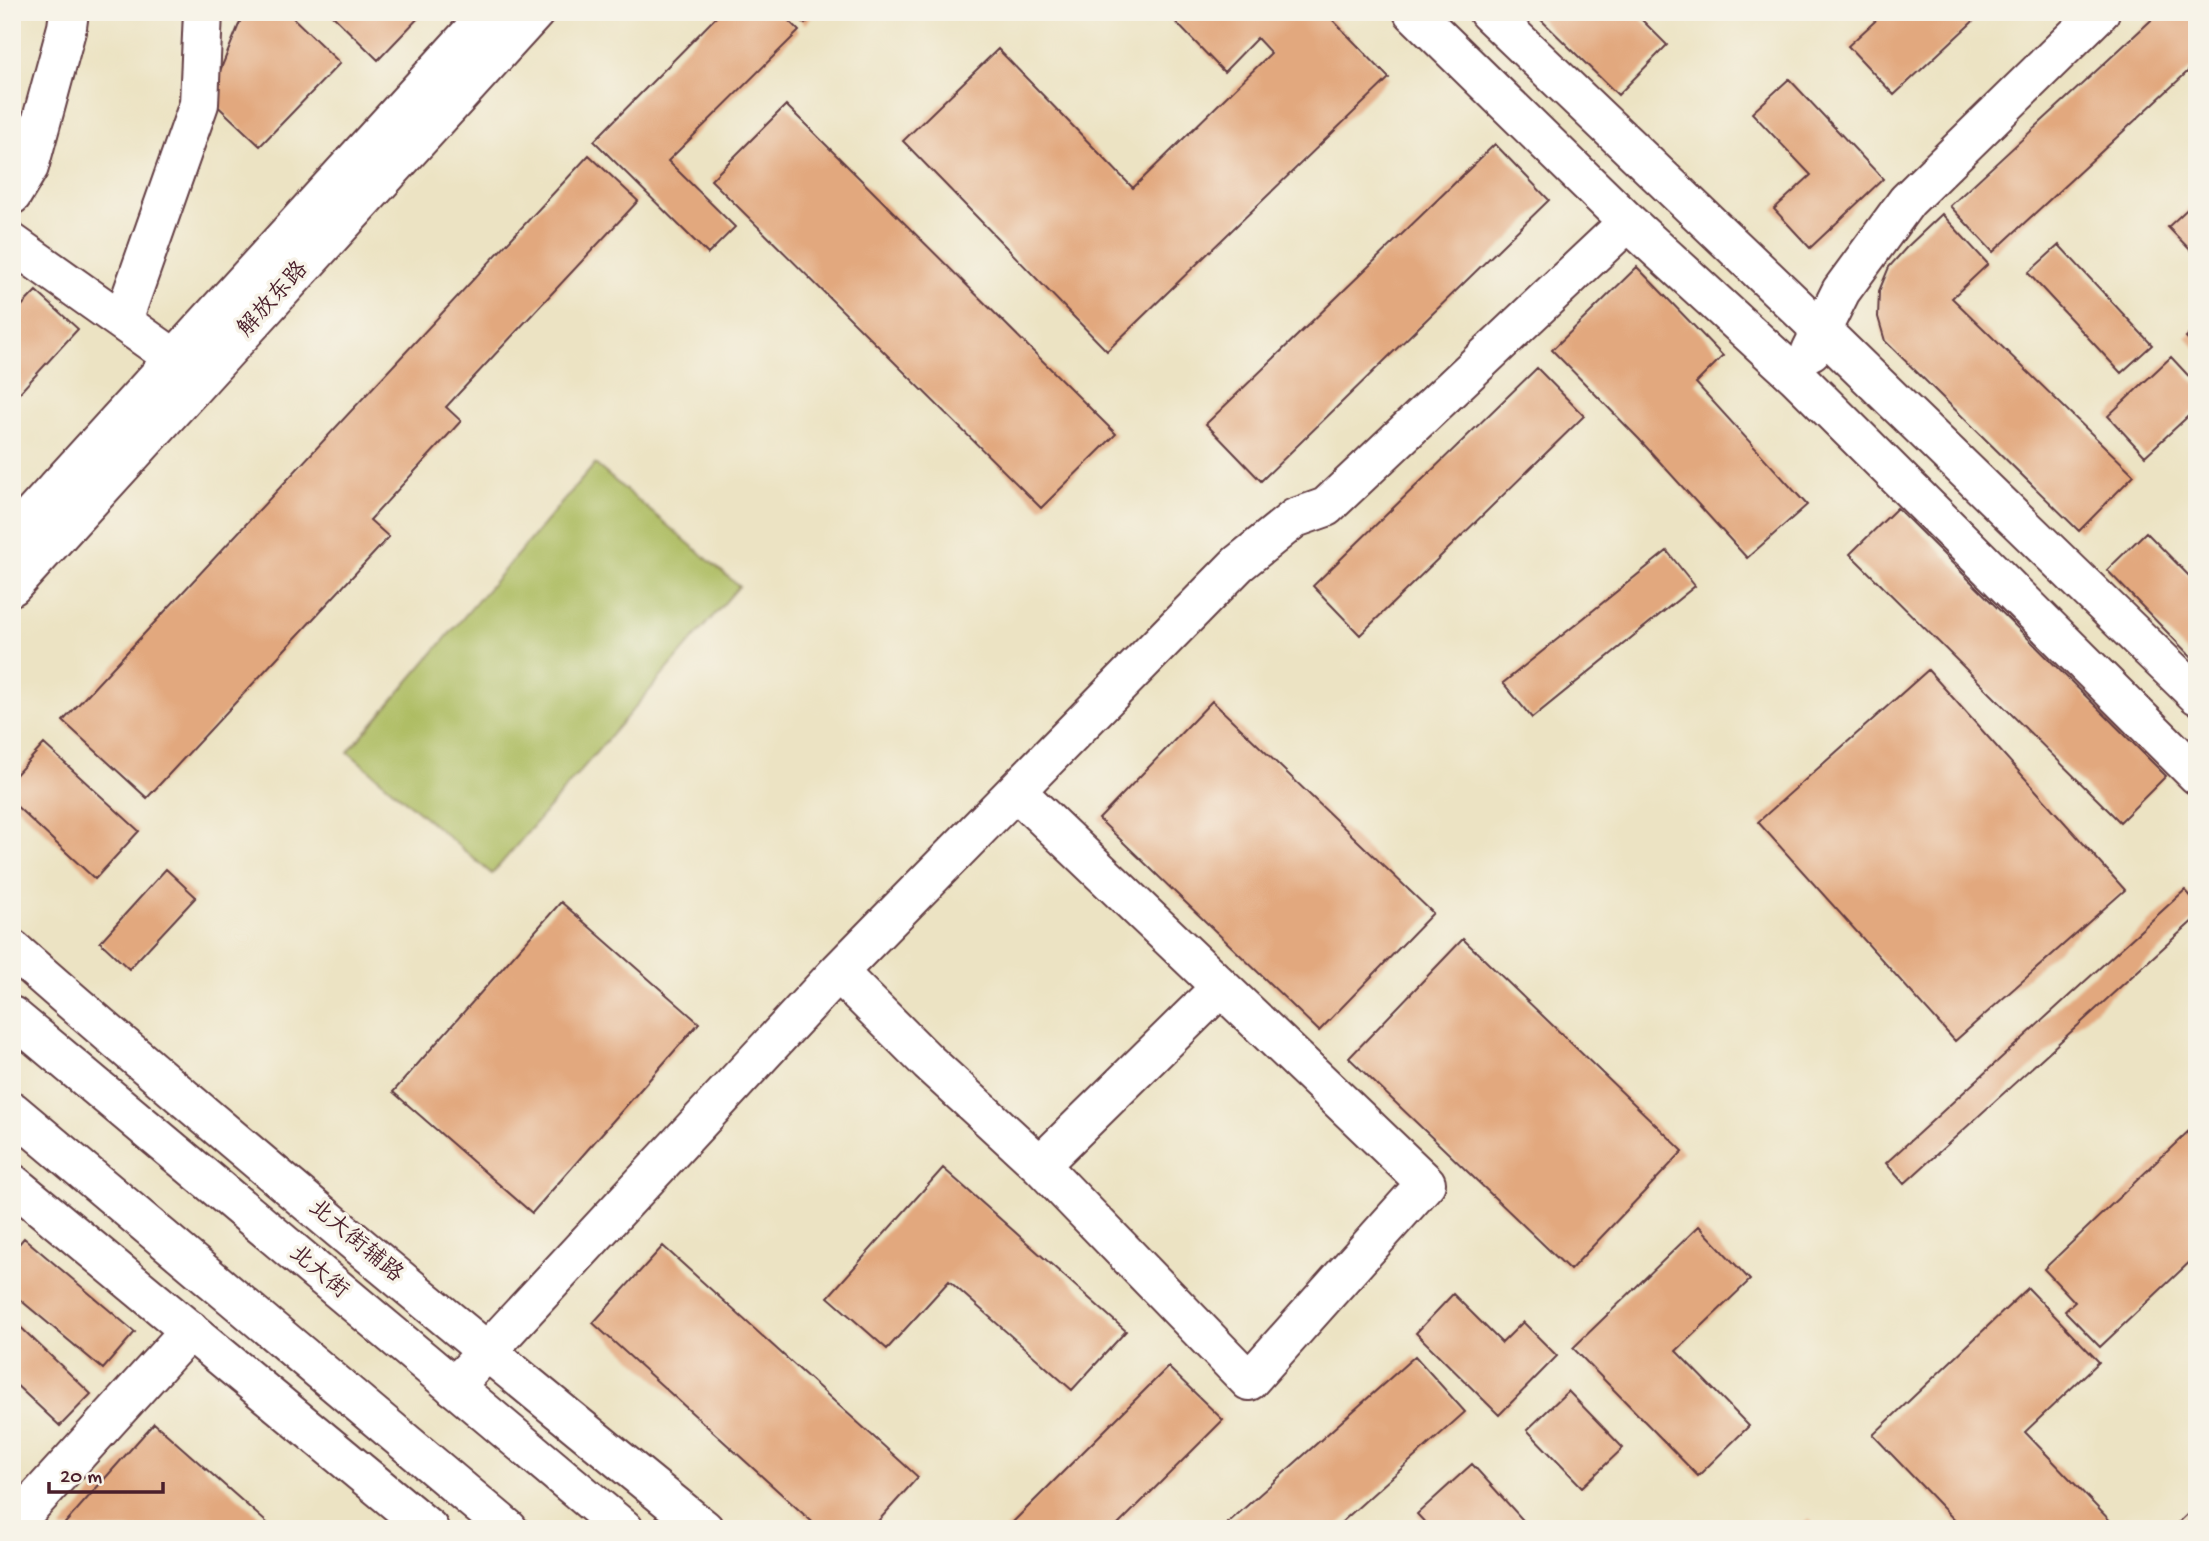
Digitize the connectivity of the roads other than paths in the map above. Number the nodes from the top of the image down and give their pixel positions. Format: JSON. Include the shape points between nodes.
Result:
{"nodes":[{"id":1,"x":69,"y":12,"type":"edge"},
{"id":2,"x":203,"y":12,"type":"edge"},
{"id":3,"x":490,"y":12,"type":"edge"},
{"id":4,"x":535,"y":12,"type":"edge"},
{"id":5,"x":1413,"y":12,"type":"edge"},
{"id":6,"x":1488,"y":12,"type":"edge"},
{"id":7,"x":2100,"y":12,"type":"edge"},
{"id":8,"x":12,"y":195,"type":"edge"},
{"id":9,"x":1628,"y":222,"type":"junction"},
{"id":10,"x":12,"y":243,"type":"edge"},
{"id":11,"x":123,"y":320,"type":"junction"},
{"id":12,"x":1822,"y":331,"type":"junction"},
{"id":13,"x":189,"y":369,"type":"junction"},
{"id":14,"x":1797,"y":377,"type":"junction"},
{"id":15,"x":12,"y":537,"type":"edge"},
{"id":16,"x":12,"y":586,"type":"edge"},
{"id":17,"x":2197,"y":695,"type":"edge"},
{"id":18,"x":2197,"y":775,"type":"edge"},
{"id":19,"x":1016,"y":791,"type":"junction"},
{"id":20,"x":12,"y":949,"type":"edge"},
{"id":21,"x":838,"y":972,"type":"junction"},
{"id":22,"x":1222,"y":987,"type":"junction"},
{"id":23,"x":12,"y":1016,"type":"edge"},
{"id":24,"x":12,"y":1111,"type":"edge"},
{"id":25,"x":1040,"y":1166,"type":"junction"},
{"id":26,"x":12,"y":1183,"type":"edge"},
{"id":27,"x":190,"y":1330,"type":"junction"},
{"id":28,"x":486,"y":1352,"type":"junction"},
{"id":29,"x":454,"y":1387,"type":"junction"},
{"id":30,"x":12,"y":1526,"type":"edge"},
{"id":31,"x":429,"y":1529,"type":"edge"},
{"id":32,"x":508,"y":1529,"type":"edge"},
{"id":33,"x":624,"y":1529,"type":"edge"},
{"id":34,"x":704,"y":1529,"type":"edge"}],
"edges":[{"from":1,"to":8,"type":"street","via":[[29,167]]},
{"from":2,"to":11,"type":"street","via":[[199,104]]},
{"from":3,"to":13,"type":"street","name":"解放东路"},
{"from":4,"to":13,"type":"street","name":"解放东路"},
{"from":5,"to":9,"type":"street"},
{"from":6,"to":12,"type":"street"},
{"from":7,"to":12,"type":"street","via":[[1907,201],[1841,291]]},
{"from":9,"to":14,"type":"street"},
{"from":9,"to":19,"type":"street","via":[[1326,507],[1294,518],[1238,564]]},
{"from":10,"to":11,"type":"street"},
{"from":11,"to":13,"type":"street"},
{"from":12,"to":14,"type":"street"},
{"from":12,"to":17,"type":"street"},
{"from":13,"to":15,"type":"street","name":"解放东路"},
{"from":13,"to":16,"type":"street","name":"解放东路"},
{"from":14,"to":18,"type":"street"},
{"from":19,"to":21,"type":"street"},
{"from":19,"to":22,"type":"street"},
{"from":20,"to":28,"type":"street","name":"北大街辅路"},
{"from":21,"to":25,"type":"street"},
{"from":21,"to":28,"type":"street"},
{"from":22,"to":25,"type":"street"},
{"from":22,"to":25,"type":"street","via":[[1426,1183],[1249,1381]]},
{"from":23,"to":29,"type":"street","name":"北大街"},
{"from":24,"to":32,"type":"street"},
{"from":26,"to":27,"type":"street"},
{"from":27,"to":30,"type":"street"},
{"from":27,"to":31,"type":"street"},
{"from":28,"to":29,"type":"street"},
{"from":28,"to":34,"type":"street","name":"北大街辅路"},
{"from":29,"to":33,"type":"street","name":"北大街"}]}
